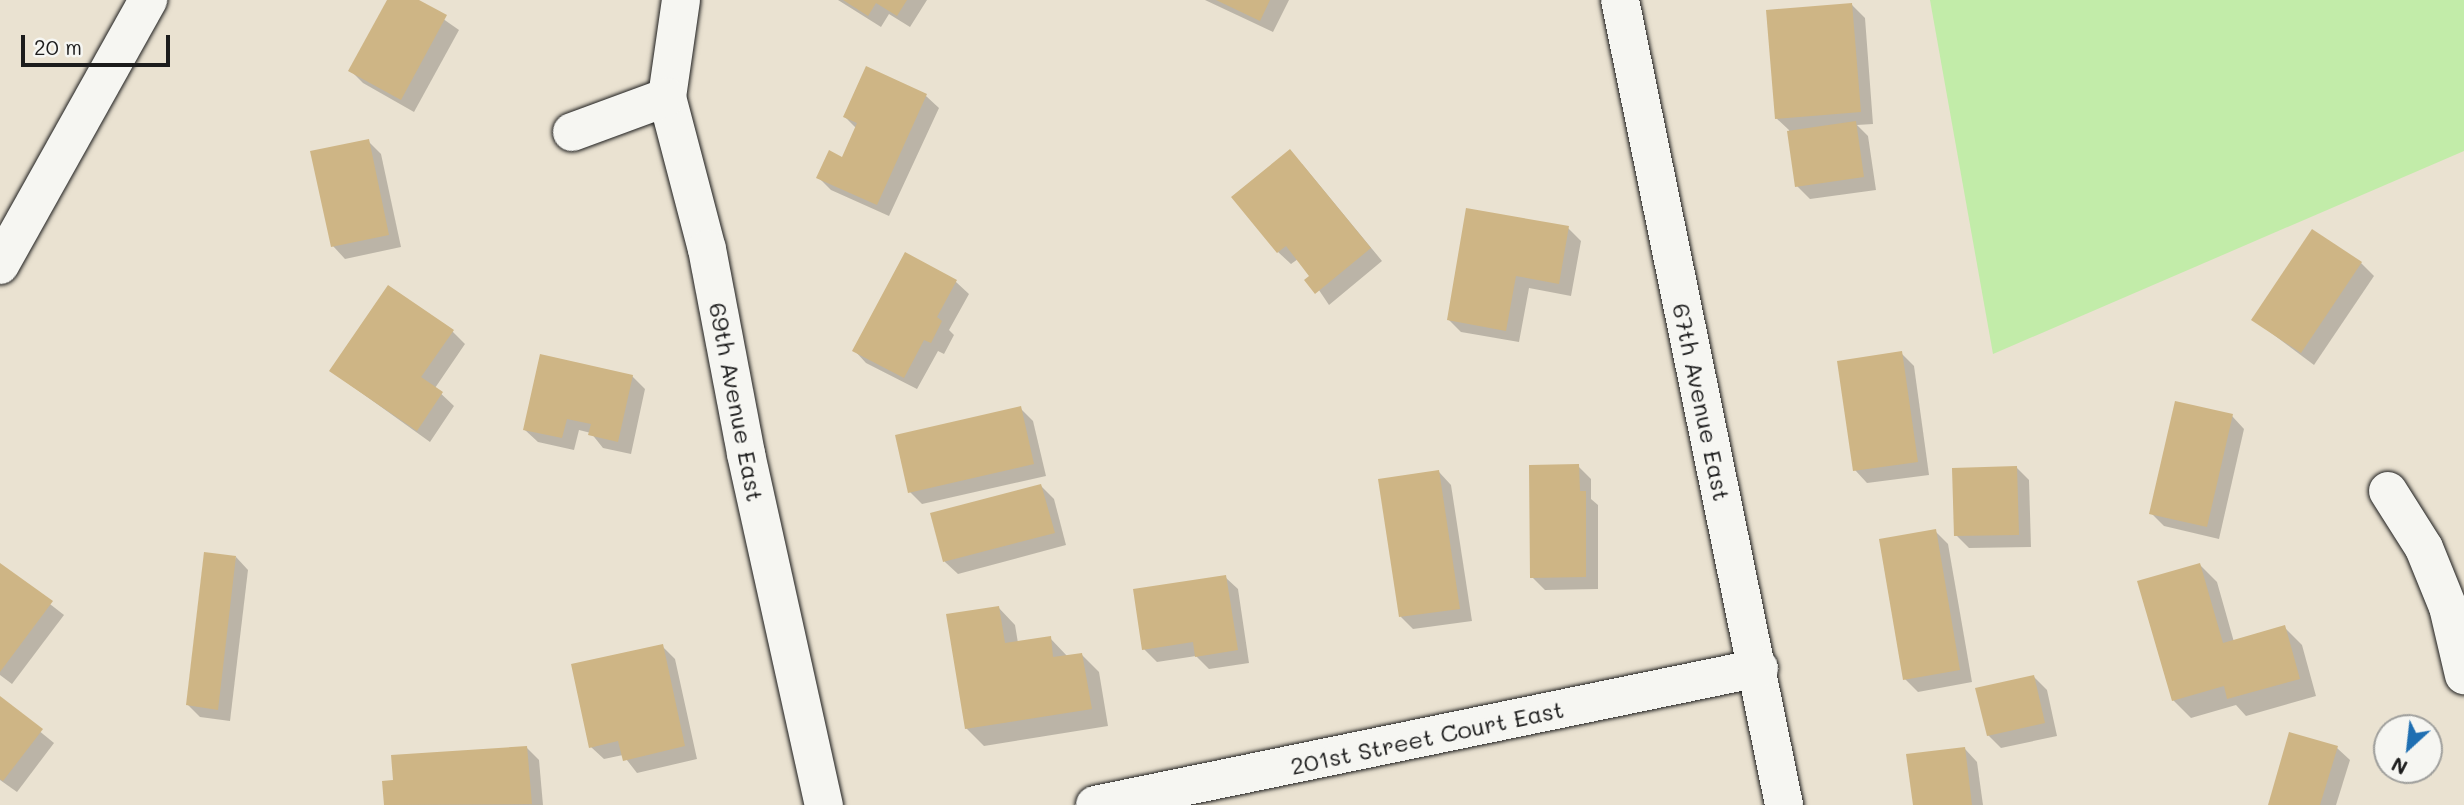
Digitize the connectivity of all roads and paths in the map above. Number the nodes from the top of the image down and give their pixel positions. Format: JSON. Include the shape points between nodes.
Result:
{"nodes":[{"id":1,"x":148,"y":0,"type":"edge"},
{"id":2,"x":681,"y":0,"type":"edge"},
{"id":3,"x":1620,"y":0,"type":"edge"},
{"id":4,"x":667,"y":97,"type":"junction"},
{"id":5,"x":572,"y":132,"type":"dead end"},
{"id":6,"x":0,"y":265,"type":"edge"},
{"id":7,"x":2388,"y":491,"type":"dead end"},
{"id":8,"x":1759,"y":668,"type":"junction"},
{"id":9,"x":2464,"y":675,"type":"edge"},
{"id":10,"x":824,"y":805,"type":"edge"},
{"id":11,"x":1095,"y":805,"type":"edge"},
{"id":12,"x":1784,"y":805,"type":"edge"}],
"edges":[{"from":1,"to":6,"type":"street"},
{"from":2,"to":4,"type":"street","name":"69th Avenue East"},
{"from":3,"to":8,"type":"street","name":"67th Avenue East"},
{"from":4,"to":5,"type":"street"},
{"from":4,"to":10,"type":"street","name":"69th Avenue East","via":[[688,162],[746,454]]},
{"from":7,"to":9,"type":"street","via":[[2424,548],[2448,607]]},
{"from":8,"to":11,"type":"street","name":"201st Street Court East"},
{"from":8,"to":12,"type":"street","name":"67th Avenue East"}]}
